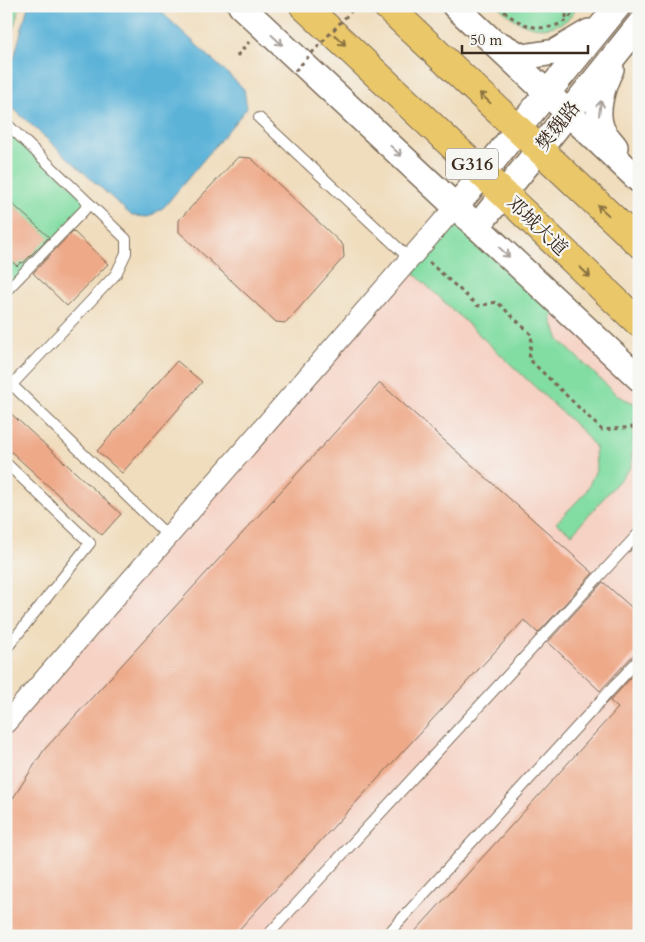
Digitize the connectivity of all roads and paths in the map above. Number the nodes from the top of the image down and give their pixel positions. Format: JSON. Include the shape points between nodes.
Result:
{"nodes":[{"id":1,"x":242,"y":6,"type":"edge"},
{"id":2,"x":304,"y":6,"type":"edge"},
{"id":3,"x":356,"y":6,"type":"edge"},
{"id":4,"x":387,"y":6,"type":"edge"},
{"id":5,"x":456,"y":6,"type":"edge"},
{"id":6,"x":498,"y":6,"type":"edge"},
{"id":7,"x":566,"y":6,"type":"edge"},
{"id":8,"x":578,"y":6,"type":"edge"},
{"id":9,"x":611,"y":15,"type":"edge"},
{"id":10,"x":566,"y":21,"type":"junction"},
{"id":11,"x":639,"y":25,"type":"edge"},
{"id":12,"x":489,"y":38,"type":"junction"},
{"id":13,"x":250,"y":41,"type":"dead end"},
{"id":14,"x":624,"y":44,"type":"junction"},
{"id":15,"x":237,"y":56,"type":"dead end"},
{"id":16,"x":295,"y":71,"type":"dead end"},
{"id":17,"x":547,"y":94,"type":"junction"},
{"id":18,"x":568,"y":114,"type":"junction"},
{"id":19,"x":259,"y":118,"type":"dead end"},
{"id":20,"x":6,"y":123,"type":"edge"},
{"id":21,"x":518,"y":129,"type":"junction"},
{"id":22,"x":539,"y":150,"type":"junction"},
{"id":23,"x":484,"y":174,"type":"junction"},
{"id":24,"x":639,"y":180,"type":"edge"},
{"id":25,"x":504,"y":194,"type":"junction"},
{"id":26,"x":90,"y":204,"type":"junction"},
{"id":27,"x":455,"y":207,"type":"junction"},
{"id":28,"x":477,"y":227,"type":"junction"},
{"id":29,"x":639,"y":243,"type":"edge"},
{"id":30,"x":413,"y":255,"type":"junction"},
{"id":31,"x":6,"y":291,"type":"edge"},
{"id":32,"x":639,"y":324,"type":"edge"},
{"id":33,"x":639,"y":378,"type":"edge"},
{"id":34,"x":9,"y":388,"type":"edge"},
{"id":35,"x":634,"y":428,"type":"dead end"},
{"id":36,"x":6,"y":463,"type":"edge"},
{"id":37,"x":639,"y":532,"type":"edge"},
{"id":38,"x":168,"y":536,"type":"junction"},
{"id":39,"x":6,"y":649,"type":"edge"},
{"id":40,"x":639,"y":659,"type":"edge"},
{"id":41,"x":6,"y":723,"type":"edge"},
{"id":42,"x":267,"y":936,"type":"edge"},
{"id":43,"x":386,"y":936,"type":"edge"}],
"edges":[{"from":1,"to":27,"type":"street","one_way":true},
{"from":2,"to":23,"type":"highway","name":"邓城大道","number":"G316","one_way":true},
{"from":3,"to":16,"type":"path","bridge":true},
{"from":21,"to":4,"type":"highway","number":"G316","one_way":true},
{"from":5,"to":12,"type":"street"},
{"from":6,"to":10,"type":"path","via":[[526,26],[546,27]]},
{"from":7,"to":10,"type":"path"},
{"from":8,"to":10,"type":"path"},
{"from":9,"to":12,"type":"street","via":[[555,52],[522,57]]},
{"from":9,"to":17,"type":"street","name":"樊魏路"},
{"from":11,"to":14,"type":"street","name":"樊魏路"},
{"from":12,"to":17,"type":"street"},
{"from":13,"to":15,"type":"path"},
{"from":14,"to":18,"type":"street","name":"樊魏路"},
{"from":24,"to":14,"type":"street","one_way":true,"via":[[601,128],[598,112],[607,78]]},
{"from":17,"to":18,"type":"street"},
{"from":17,"to":21,"type":"street","name":"樊魏路"},
{"from":18,"to":22,"type":"street","name":"樊魏路"},
{"from":18,"to":24,"type":"street"},
{"from":19,"to":30,"type":"lane"},
{"from":20,"to":26,"type":"lane"},
{"from":21,"to":22,"type":"highway","number":"G316"},
{"from":21,"to":23,"type":"street","name":"樊魏路"},
{"from":22,"to":25,"type":"street","name":"樊魏路"},
{"from":29,"to":22,"type":"highway","number":"G316","one_way":true},
{"from":23,"to":25,"type":"highway","name":"邓城大道","number":"G316"},
{"from":23,"to":27,"type":"street","name":"樊魏路"},
{"from":25,"to":28,"type":"street","name":"樊魏路"},
{"from":25,"to":32,"type":"highway","name":"邓城大道","number":"G316","one_way":true},
{"from":26,"to":31,"type":"lane"},
{"from":26,"to":34,"type":"lane","via":[[126,239],[126,254],[116,274]]},
{"from":27,"to":28,"type":"street"},
{"from":27,"to":30,"type":"street"},
{"from":28,"to":33,"type":"street","one_way":true},
{"from":30,"to":35,"type":"path","via":[[478,306],[497,302],[532,335],[529,360],[602,430]]},
{"from":30,"to":38,"type":"street"},
{"from":34,"to":38,"type":"lane"},
{"from":36,"to":39,"type":"lane","via":[[90,542]]},
{"from":37,"to":42,"type":"lane"},
{"from":38,"to":41,"type":"street"},
{"from":40,"to":43,"type":"lane"}]}
